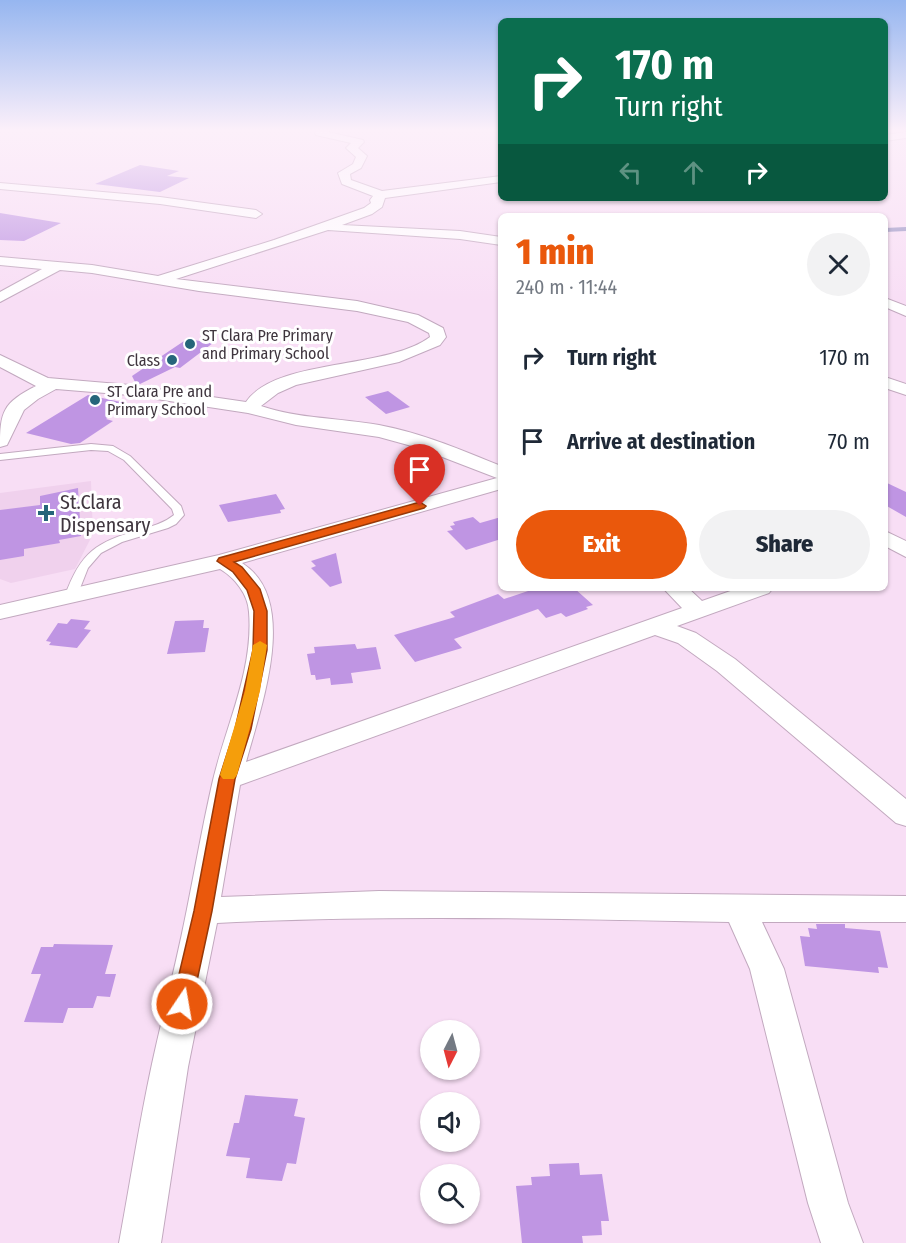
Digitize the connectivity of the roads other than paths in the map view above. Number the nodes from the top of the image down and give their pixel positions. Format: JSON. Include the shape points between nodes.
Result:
{"nodes":[{"id":1,"x":10,"y":187,"type":"edge"},
{"id":2,"x":355,"y":187,"type":"edge"},
{"id":3,"x":441,"y":187,"type":"edge"},
{"id":4,"x":20,"y":188,"type":"junction"},
{"id":5,"x":381,"y":195,"type":"junction"},
{"id":6,"x":10,"y":199,"type":"dead end"},
{"id":7,"x":256,"y":214,"type":"dead end"},
{"id":8,"x":323,"y":228,"type":"junction"},
{"id":9,"x":498,"y":241,"type":"edge"},
{"id":10,"x":0,"y":261,"type":"edge"},
{"id":11,"x":56,"y":267,"type":"junction"},
{"id":12,"x":156,"y":280,"type":"junction"},
{"id":13,"x":0,"y":298,"type":"edge"},
{"id":14,"x":888,"y":303,"type":"edge"},
{"id":15,"x":906,"y":311,"type":"edge"},
{"id":16,"x":0,"y":360,"type":"edge"},
{"id":17,"x":906,"y":369,"type":"edge"},
{"id":18,"x":888,"y":374,"type":"edge"},
{"id":19,"x":888,"y":383,"type":"edge"},
{"id":20,"x":51,"y":385,"type":"junction"},
{"id":21,"x":906,"y":390,"type":"edge"},
{"id":22,"x":251,"y":408,"type":"junction"},
{"id":23,"x":0,"y":441,"type":"edge"},
{"id":24,"x":0,"y":457,"type":"edge"},
{"id":25,"x":498,"y":473,"type":"edge"},
{"id":26,"x":498,"y":484,"type":"edge"},
{"id":27,"x":224,"y":561,"type":"junction"},
{"id":28,"x":678,"y":591,"type":"edge"},
{"id":29,"x":752,"y":591,"type":"edge"},
{"id":30,"x":71,"y":596,"type":"junction"},
{"id":31,"x":698,"y":610,"type":"junction"},
{"id":32,"x":0,"y":612,"type":"edge"},
{"id":33,"x":654,"y":626,"type":"junction"},
{"id":34,"x":227,"y":779,"type":"junction"},
{"id":35,"x":906,"y":815,"type":"edge"},
{"id":36,"x":906,"y":909,"type":"edge"},
{"id":37,"x":203,"y":911,"type":"junction"},
{"id":38,"x":740,"y":911,"type":"junction"},
{"id":39,"x":140,"y":1243,"type":"edge"},
{"id":40,"x":842,"y":1243,"type":"edge"}],
"edges":[{"from":1,"to":4,"type":"street"},
{"from":2,"to":5,"type":"street"},
{"from":3,"to":5,"type":"street"},
{"from":4,"to":6,"type":"street"},
{"from":4,"to":7,"type":"street","via":[[192,203]]},
{"from":5,"to":8,"type":"street","via":[[374,208]]},
{"from":8,"to":9,"type":"street"},
{"from":8,"to":12,"type":"street"},
{"from":10,"to":11,"type":"street"},
{"from":11,"to":12,"type":"street"},
{"from":11,"to":13,"type":"street"},
{"from":12,"to":22,"type":"street","via":[[357,306],[413,318],[437,331],[434,342],[394,358],[324,372],[281,386],[256,399]]},
{"from":14,"to":15,"type":"street"},
{"from":16,"to":20,"type":"street"},
{"from":17,"to":18,"type":"street"},
{"from":19,"to":21,"type":"street"},
{"from":20,"to":22,"type":"street","via":[[130,390]]},
{"from":20,"to":23,"type":"street","via":[[15,408]]},
{"from":22,"to":25,"type":"street","via":[[416,439]]},
{"from":24,"to":30,"type":"lane","via":[[110,448],[127,458],[177,508],[179,515],[167,525],[107,544],[93,554],[78,574]]},
{"from":26,"to":27,"type":"street"},
{"from":27,"to":30,"type":"street"},
{"from":27,"to":34,"type":"street","via":[[248,580],[261,611],[260,650],[252,691]]},
{"from":28,"to":31,"type":"street"},
{"from":29,"to":31,"type":"street"},
{"from":30,"to":32,"type":"street"},
{"from":31,"to":33,"type":"street"},
{"from":33,"to":34,"type":"street"},
{"from":33,"to":35,"type":"street","via":[[687,638],[726,665]]},
{"from":34,"to":37,"type":"street"},
{"from":36,"to":38,"type":"street"},
{"from":37,"to":38,"type":"street","via":[[411,903]]},
{"from":37,"to":39,"type":"street","via":[[170,1067]]},
{"from":38,"to":40,"type":"street","via":[[767,969]]}]}
